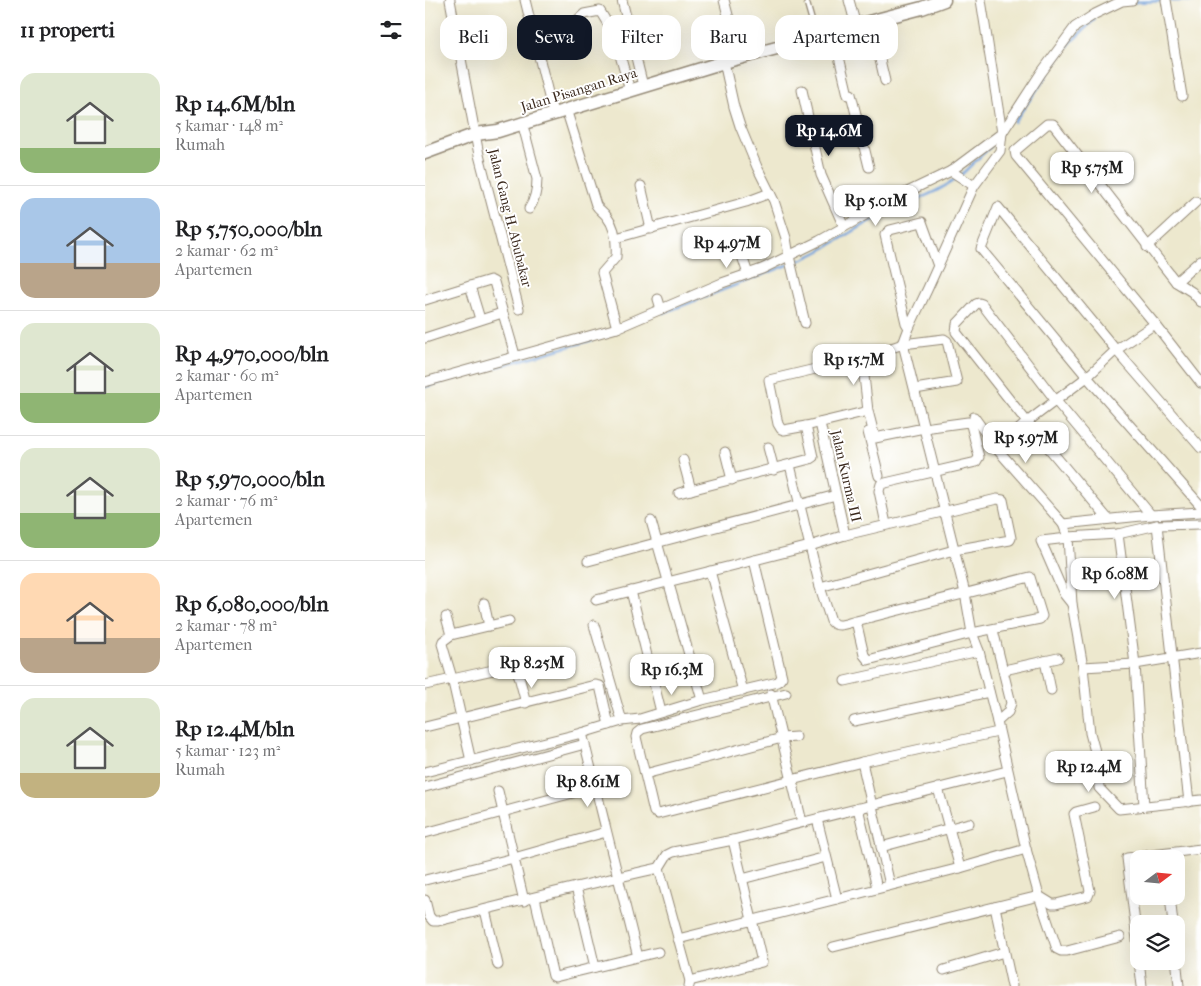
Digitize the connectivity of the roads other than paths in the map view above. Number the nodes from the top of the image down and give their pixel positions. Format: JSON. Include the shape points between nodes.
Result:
{"nodes":[{"id":1,"x":450,"y":0,"type":"edge"},
{"id":2,"x":525,"y":0,"type":"edge"},
{"id":3,"x":622,"y":0,"type":"edge"},
{"id":4,"x":724,"y":0,"type":"edge"},
{"id":5,"x":806,"y":0,"type":"edge"},
{"id":6,"x":849,"y":0,"type":"edge"},
{"id":7,"x":944,"y":0,"type":"edge"},
{"id":8,"x":981,"y":0,"type":"edge"},
{"id":9,"x":1132,"y":0,"type":"edge"},
{"id":10,"x":1167,"y":0,"type":"edge"},
{"id":11,"x":922,"y":4,"type":"edge"},
{"id":12,"x":529,"y":15,"type":"edge"},
{"id":13,"x":583,"y":15,"type":"edge"},
{"id":14,"x":810,"y":15,"type":"edge"},
{"id":15,"x":853,"y":15,"type":"edge"},
{"id":16,"x":891,"y":15,"type":"edge"},
{"id":17,"x":775,"y":49,"type":"edge"},
{"id":18,"x":542,"y":60,"type":"edge"},
{"id":19,"x":840,"y":60,"type":"edge"},
{"id":20,"x":880,"y":60,"type":"edge"},
{"id":21,"x":728,"y":61,"type":"junction"},
{"id":22,"x":885,"y":81,"type":"dead end"},
{"id":23,"x":643,"y":86,"type":"junction"},
{"id":24,"x":802,"y":90,"type":"dead end"},
{"id":25,"x":630,"y":91,"type":"junction"},
{"id":26,"x":1182,"y":96,"type":"dead end"},
{"id":27,"x":559,"y":111,"type":"junction"},
{"id":28,"x":522,"y":122,"type":"junction"},
{"id":29,"x":1002,"y":133,"type":"junction"},
{"id":30,"x":476,"y":134,"type":"junction"},
{"id":31,"x":425,"y":153,"type":"edge"},
{"id":32,"x":869,"y":167,"type":"dead end"},
{"id":33,"x":951,"y":171,"type":"junction"},
{"id":34,"x":641,"y":186,"type":"dead end"},
{"id":35,"x":974,"y":186,"type":"junction"},
{"id":36,"x":770,"y":193,"type":"junction"},
{"id":37,"x":1196,"y":202,"type":"dead end"},
{"id":38,"x":529,"y":209,"type":"dead end"},
{"id":39,"x":844,"y":227,"type":"junction"},
{"id":40,"x":651,"y":229,"type":"junction"},
{"id":41,"x":616,"y":238,"type":"junction"},
{"id":42,"x":1147,"y":247,"type":"junction"},
{"id":43,"x":742,"y":256,"type":"dead end"},
{"id":44,"x":789,"y":256,"type":"junction"},
{"id":45,"x":1201,"y":260,"type":"edge"},
{"id":46,"x":938,"y":266,"type":"junction"},
{"id":47,"x":748,"y":274,"type":"junction"},
{"id":48,"x":1176,"y":282,"type":"junction"},
{"id":49,"x":471,"y":286,"type":"junction"},
{"id":50,"x":658,"y":299,"type":"dead end"},
{"id":51,"x":425,"y":300,"type":"edge"},
{"id":52,"x":1201,"y":302,"type":"edge"},
{"id":53,"x":519,"y":309,"type":"dead end"},
{"id":54,"x":661,"y":310,"type":"junction"},
{"id":55,"x":502,"y":314,"type":"junction"},
{"id":56,"x":480,"y":320,"type":"junction"},
{"id":57,"x":805,"y":323,"type":"dead end"},
{"id":58,"x":1155,"y":324,"type":"junction"},
{"id":59,"x":617,"y":328,"type":"junction"},
{"id":60,"x":909,"y":328,"type":"junction"},
{"id":61,"x":425,"y":338,"type":"edge"},
{"id":62,"x":903,"y":344,"type":"junction"},
{"id":63,"x":1116,"y":350,"type":"junction"},
{"id":64,"x":515,"y":355,"type":"junction"},
{"id":65,"x":862,"y":358,"type":"junction"},
{"id":66,"x":1087,"y":378,"type":"junction"},
{"id":67,"x":425,"y":382,"type":"edge"},
{"id":68,"x":1201,"y":383,"type":"edge"},
{"id":69,"x":915,"y":389,"type":"junction"},
{"id":70,"x":1056,"y":401,"type":"junction"},
{"id":71,"x":866,"y":412,"type":"junction"},
{"id":72,"x":974,"y":417,"type":"dead end"},
{"id":73,"x":1027,"y":422,"type":"junction"},
{"id":74,"x":820,"y":423,"type":"junction"},
{"id":75,"x":806,"y":426,"type":"junction"},
{"id":76,"x":924,"y":428,"type":"junction"},
{"id":77,"x":768,"y":447,"type":"dead end"},
{"id":78,"x":1201,"y":448,"type":"edge"},
{"id":79,"x":997,"y":449,"type":"junction"},
{"id":80,"x":725,"y":452,"type":"dead end"},
{"id":81,"x":683,"y":460,"type":"dead end"},
{"id":82,"x":790,"y":465,"type":"junction"},
{"id":83,"x":774,"y":470,"type":"junction"},
{"id":84,"x":934,"y":473,"type":"junction"},
{"id":85,"x":879,"y":476,"type":"dead end"},
{"id":86,"x":732,"y":480,"type":"junction"},
{"id":87,"x":691,"y":490,"type":"junction"},
{"id":88,"x":679,"y":493,"type":"dead end"},
{"id":89,"x":837,"y":495,"type":"junction"},
{"id":90,"x":800,"y":504,"type":"junction"},
{"id":91,"x":1201,"y":506,"type":"edge"},
{"id":92,"x":944,"y":510,"type":"junction"},
{"id":93,"x":1201,"y":512,"type":"edge"},
{"id":94,"x":1151,"y":515,"type":"junction"},
{"id":95,"x":1107,"y":519,"type":"junction"},
{"id":96,"x":651,"y":521,"type":"dead end"},
{"id":97,"x":886,"y":524,"type":"junction"},
{"id":98,"x":1063,"y":524,"type":"junction"},
{"id":99,"x":1201,"y":524,"type":"edge"},
{"id":100,"x":1157,"y":526,"type":"junction"},
{"id":101,"x":845,"y":534,"type":"junction"},
{"id":102,"x":1118,"y":534,"type":"junction"},
{"id":103,"x":1068,"y":538,"type":"junction"},
{"id":104,"x":657,"y":542,"type":"junction"},
{"id":105,"x":810,"y":546,"type":"junction"},
{"id":106,"x":954,"y":550,"type":"junction"},
{"id":107,"x":753,"y":560,"type":"junction"},
{"id":108,"x":588,"y":561,"type":"dead end"},
{"id":109,"x":710,"y":571,"type":"junction"},
{"id":110,"x":669,"y":582,"type":"junction"},
{"id":111,"x":820,"y":587,"type":"junction"},
{"id":112,"x":631,"y":591,"type":"junction"},
{"id":113,"x":965,"y":593,"type":"junction"},
{"id":114,"x":596,"y":600,"type":"dead end"},
{"id":115,"x":484,"y":603,"type":"dead end"},
{"id":116,"x":1072,"y":604,"type":"junction"},
{"id":117,"x":446,"y":617,"type":"dead end"},
{"id":118,"x":509,"y":621,"type":"dead end"},
{"id":119,"x":856,"y":621,"type":"junction"},
{"id":120,"x":594,"y":625,"type":"dead end"},
{"id":121,"x":489,"y":626,"type":"junction"},
{"id":122,"x":993,"y":630,"type":"junction"},
{"id":123,"x":972,"y":634,"type":"junction"},
{"id":124,"x":451,"y":635,"type":"junction"},
{"id":125,"x":979,"y":651,"type":"junction"},
{"id":126,"x":1201,"y":653,"type":"edge"},
{"id":127,"x":1173,"y":657,"type":"junction"},
{"id":128,"x":1058,"y":658,"type":"dead end"},
{"id":129,"x":1045,"y":661,"type":"junction"},
{"id":130,"x":1135,"y":664,"type":"junction"},
{"id":131,"x":1083,"y":666,"type":"junction"},
{"id":132,"x":1004,"y":670,"type":"junction"},
{"id":133,"x":452,"y":678,"type":"junction"},
{"id":134,"x":845,"y":681,"type":"dead end"},
{"id":135,"x":425,"y":685,"type":"edge"},
{"id":136,"x":769,"y":685,"type":"junction"},
{"id":137,"x":1051,"y":690,"type":"dead end"},
{"id":138,"x":743,"y":691,"type":"junction"},
{"id":139,"x":989,"y":692,"type":"junction"},
{"id":140,"x":786,"y":693,"type":"dead end"},
{"id":141,"x":772,"y":697,"type":"junction"},
{"id":142,"x":702,"y":700,"type":"junction"},
{"id":143,"x":526,"y":703,"type":"junction"},
{"id":144,"x":661,"y":712,"type":"junction"},
{"id":145,"x":462,"y":719,"type":"junction"},
{"id":146,"x":640,"y":719,"type":"junction"},
{"id":147,"x":622,"y":721,"type":"junction"},
{"id":148,"x":855,"y":721,"type":"dead end"},
{"id":149,"x":997,"y":722,"type":"junction"},
{"id":150,"x":609,"y":724,"type":"junction"},
{"id":151,"x":425,"y":727,"type":"edge"},
{"id":152,"x":642,"y":729,"type":"junction"},
{"id":153,"x":998,"y":732,"type":"junction"},
{"id":154,"x":582,"y":733,"type":"junction"},
{"id":155,"x":796,"y":737,"type":"dead end"},
{"id":156,"x":782,"y":738,"type":"junction"},
{"id":157,"x":585,"y":744,"type":"junction"},
{"id":158,"x":471,"y":761,"type":"junction"},
{"id":159,"x":862,"y":762,"type":"junction"},
{"id":160,"x":1007,"y":771,"type":"junction"},
{"id":161,"x":425,"y":772,"type":"edge"},
{"id":162,"x":645,"y":774,"type":"junction"},
{"id":163,"x":791,"y":780,"type":"junction"},
{"id":164,"x":425,"y":787,"type":"edge"},
{"id":165,"x":595,"y":787,"type":"junction"},
{"id":166,"x":939,"y":788,"type":"junction"},
{"id":167,"x":498,"y":791,"type":"dead end"},
{"id":168,"x":1201,"y":800,"type":"edge"},
{"id":169,"x":1189,"y":802,"type":"junction"},
{"id":170,"x":871,"y":805,"type":"junction"},
{"id":171,"x":1144,"y":806,"type":"junction"},
{"id":172,"x":1094,"y":807,"type":"dead end"},
{"id":173,"x":858,"y":808,"type":"junction"},
{"id":174,"x":504,"y":812,"type":"junction"},
{"id":175,"x":817,"y":818,"type":"junction"},
{"id":176,"x":801,"y":822,"type":"junction"},
{"id":177,"x":969,"y":822,"type":"dead end"},
{"id":178,"x":949,"y":828,"type":"junction"},
{"id":179,"x":606,"y":832,"type":"junction"},
{"id":180,"x":425,"y":833,"type":"edge"},
{"id":181,"x":733,"y":840,"type":"junction"},
{"id":182,"x":881,"y":847,"type":"junction"},
{"id":183,"x":1026,"y":849,"type":"junction"},
{"id":184,"x":1201,"y":849,"type":"edge"},
{"id":185,"x":1185,"y":852,"type":"edge"},
{"id":186,"x":826,"y":857,"type":"junction"},
{"id":187,"x":514,"y":858,"type":"junction"},
{"id":188,"x":1130,"y":858,"type":"edge"},
{"id":189,"x":659,"y":868,"type":"junction"},
{"id":190,"x":959,"y":868,"type":"junction"},
{"id":191,"x":618,"y":877,"type":"junction"},
{"id":192,"x":742,"y":879,"type":"junction"},
{"id":193,"x":425,"y":880,"type":"edge"},
{"id":194,"x":1130,"y":882,"type":"edge"},
{"id":195,"x":890,"y":885,"type":"junction"},
{"id":196,"x":576,"y":887,"type":"junction"},
{"id":197,"x":877,"y":888,"type":"junction"},
{"id":198,"x":1039,"y":896,"type":"junction"},
{"id":199,"x":535,"y":898,"type":"junction"},
{"id":200,"x":837,"y":898,"type":"junction"},
{"id":201,"x":425,"y":900,"type":"edge"},
{"id":202,"x":524,"y":901,"type":"junction"},
{"id":203,"x":995,"y":907,"type":"junction"},
{"id":204,"x":485,"y":910,"type":"junction"},
{"id":205,"x":752,"y":920,"type":"junction"},
{"id":206,"x":1120,"y":937,"type":"dead end"},
{"id":207,"x":679,"y":939,"type":"junction"},
{"id":208,"x":833,"y":948,"type":"dead end"},
{"id":209,"x":658,"y":952,"type":"dead end"},
{"id":210,"x":1005,"y":952,"type":"junction"},
{"id":211,"x":639,"y":957,"type":"junction"},
{"id":212,"x":497,"y":965,"type":"dead end"},
{"id":213,"x":595,"y":967,"type":"junction"},
{"id":214,"x":944,"y":970,"type":"dead end"},
{"id":215,"x":1140,"y":970,"type":"edge"},
{"id":216,"x":1177,"y":970,"type":"edge"},
{"id":217,"x":689,"y":983,"type":"edge"},
{"id":218,"x":1012,"y":986,"type":"edge"},
{"id":219,"x":1142,"y":986,"type":"edge"},
{"id":220,"x":1179,"y":986,"type":"edge"}],
"edges":[{"from":1,"to":30,"type":"street","name":"Jalan Gang H. Abubakar"},
{"from":2,"to":12,"type":"street"},
{"from":3,"to":23,"type":"street"},
{"from":4,"to":21,"type":"street","via":[[729,19]]},
{"from":5,"to":14,"type":"lane"},
{"from":6,"to":15,"type":"street"},
{"from":7,"to":11,"type":"street","name":"Jalan Pisangan Raya"},
{"from":8,"to":29,"type":"street"},
{"from":9,"to":29,"type":"street","via":[[1122,1],[1075,27]]},
{"from":10,"to":26,"type":"street"},
{"from":11,"to":16,"type":"street","name":"Jalan Pisangan Raya"},
{"from":13,"to":25,"type":"street","via":[[600,11],[613,30]]},
{"from":17,"to":21,"type":"street","name":"Jalan Pisangan Raya"},
{"from":18,"to":27,"type":"street"},
{"from":19,"to":32,"type":"street"},
{"from":20,"to":22,"type":"street"},
{"from":21,"to":23,"type":"street","name":"Jalan Pisangan Raya"},
{"from":21,"to":36,"type":"street","via":[[740,126]]},
{"from":23,"to":25,"type":"street","name":"Jalan Pisangan Raya"},
{"from":24,"to":39,"type":"street","via":[[821,175]]},
{"from":25,"to":27,"type":"street","name":"Jalan Pisangan Raya"},
{"from":27,"to":28,"type":"street","name":"Jalan Pisangan Raya"},
{"from":27,"to":41,"type":"street","via":[[596,205],[613,226]]},
{"from":28,"to":30,"type":"street","name":"Jalan Pisangan Raya","via":[[498,131]]},
{"from":28,"to":38,"type":"street","via":[[537,179]]},
{"from":29,"to":33,"type":"street"},
{"from":29,"to":35,"type":"street","via":[[1000,151]]},
{"from":30,"to":31,"type":"street","name":"Jalan Pisangan Raya"},
{"from":30,"to":53,"type":"street","name":"Jalan Gang H. Abubakar"},
{"from":33,"to":35,"type":"street"},
{"from":33,"to":39,"type":"street"},
{"from":34,"to":40,"type":"street"},
{"from":35,"to":46,"type":"street"},
{"from":36,"to":40,"type":"street"},
{"from":36,"to":44,"type":"street"},
{"from":37,"to":42,"type":"street"},
{"from":39,"to":44,"type":"street"},
{"from":40,"to":41,"type":"street"},
{"from":41,"to":59,"type":"street","via":[[616,257],[602,273]]},
{"from":42,"to":48,"type":"street"},
{"from":42,"to":58,"type":"street","via":[[1053,124],[1047,124],[1015,151]]},
{"from":43,"to":47,"type":"street"},
{"from":44,"to":47,"type":"street"},
{"from":44,"to":57,"type":"street"},
{"from":45,"to":48,"type":"street"},
{"from":46,"to":60,"type":"street"},
{"from":46,"to":60,"type":"street","via":[[922,222],[890,230],[885,235]]},
{"from":47,"to":54,"type":"street"},
{"from":48,"to":52,"type":"street"},
{"from":49,"to":51,"type":"street"},
{"from":49,"to":55,"type":"street","via":[[493,281]]},
{"from":49,"to":56,"type":"street"},
{"from":50,"to":54,"type":"street"},
{"from":54,"to":59,"type":"street"},
{"from":55,"to":56,"type":"street"},
{"from":55,"to":64,"type":"street"},
{"from":56,"to":61,"type":"street"},
{"from":58,"to":63,"type":"street"},
{"from":58,"to":68,"type":"street"},
{"from":59,"to":64,"type":"street"},
{"from":60,"to":62,"type":"street"},
{"from":62,"to":65,"type":"street"},
{"from":62,"to":69,"type":"street"},
{"from":62,"to":69,"type":"street","via":[[947,341],[957,382]]},
{"from":63,"to":66,"type":"street"},
{"from":63,"to":66,"type":"street","via":[[998,207],[981,249]]},
{"from":63,"to":78,"type":"street"},
{"from":64,"to":67,"type":"street"},
{"from":65,"to":71,"type":"street"},
{"from":65,"to":75,"type":"street","via":[[769,380],[781,429]]},
{"from":66,"to":70,"type":"street"},
{"from":66,"to":91,"type":"street"},
{"from":69,"to":76,"type":"street"},
{"from":70,"to":73,"type":"street"},
{"from":70,"to":73,"type":"street","via":[[983,304],[976,304],[957,324],[956,332]]},
{"from":70,"to":94,"type":"street"},
{"from":71,"to":74,"type":"street"},
{"from":71,"to":76,"type":"street","via":[[875,438]]},
{"from":71,"to":85,"type":"street"},
{"from":72,"to":79,"type":"street"},
{"from":73,"to":79,"type":"street"},
{"from":73,"to":95,"type":"street"},
{"from":74,"to":75,"type":"street"},
{"from":74,"to":89,"type":"street","name":"Jalan Kurma III"},
{"from":75,"to":82,"type":"street","via":[[813,457]]},
{"from":76,"to":84,"type":"street"},
{"from":76,"to":84,"type":"street","via":[[968,422],[979,457],[977,462]]},
{"from":77,"to":83,"type":"street"},
{"from":79,"to":98,"type":"street"},
{"from":80,"to":86,"type":"street"},
{"from":81,"to":87,"type":"street"},
{"from":82,"to":83,"type":"street"},
{"from":82,"to":90,"type":"street"},
{"from":83,"to":86,"type":"street"},
{"from":84,"to":92,"type":"street"},
{"from":84,"to":97,"type":"street","via":[[881,484],[879,491]]},
{"from":86,"to":87,"type":"street"},
{"from":87,"to":88,"type":"street"},
{"from":89,"to":90,"type":"street"},
{"from":89,"to":101,"type":"street","name":"Jalan Kurma III"},
{"from":90,"to":104,"type":"street"},
{"from":90,"to":105,"type":"street"},
{"from":92,"to":97,"type":"street"},
{"from":92,"to":106,"type":"street"},
{"from":92,"to":106,"type":"street","via":[[1003,500],[1010,540]]},
{"from":93,"to":94,"type":"street"},
{"from":94,"to":95,"type":"street"},
{"from":95,"to":98,"type":"street"},
{"from":96,"to":104,"type":"street"},
{"from":97,"to":101,"type":"street"},
{"from":98,"to":103,"type":"street"},
{"from":99,"to":100,"type":"street"},
{"from":100,"to":102,"type":"street"},
{"from":100,"to":127,"type":"street"},
{"from":101,"to":105,"type":"street"},
{"from":102,"to":103,"type":"street"},
{"from":102,"to":130,"type":"street"},
{"from":103,"to":116,"type":"street"},
{"from":103,"to":116,"type":"street","via":[[1041,541],[1064,594]]},
{"from":104,"to":108,"type":"street"},
{"from":104,"to":110,"type":"street"},
{"from":105,"to":107,"type":"street"},
{"from":105,"to":111,"type":"street"},
{"from":106,"to":111,"type":"street"},
{"from":106,"to":113,"type":"street"},
{"from":107,"to":109,"type":"street"},
{"from":107,"to":136,"type":"street","via":[[782,677]]},
{"from":109,"to":110,"type":"street"},
{"from":109,"to":138,"type":"street"},
{"from":110,"to":112,"type":"street"},
{"from":110,"to":142,"type":"street"},
{"from":111,"to":119,"type":"street","via":[[834,624],[838,626]]},
{"from":112,"to":114,"type":"street"},
{"from":112,"to":144,"type":"street"},
{"from":113,"to":119,"type":"street"},
{"from":113,"to":122,"type":"street","via":[[1031,579],[1041,618]]},
{"from":113,"to":123,"type":"street"},
{"from":115,"to":121,"type":"street"},
{"from":116,"to":131,"type":"street"},
{"from":117,"to":124,"type":"street"},
{"from":118,"to":121,"type":"street"},
{"from":119,"to":123,"type":"street","via":[[863,655],[868,660]]},
{"from":120,"to":147,"type":"street"},
{"from":121,"to":124,"type":"street"},
{"from":122,"to":123,"type":"street"},
{"from":122,"to":132,"type":"street"},
{"from":123,"to":125,"type":"street"},
{"from":124,"to":133,"type":"street","via":[[443,644]]},
{"from":125,"to":134,"type":"street"},
{"from":125,"to":139,"type":"street"},
{"from":126,"to":127,"type":"street"},
{"from":127,"to":130,"type":"street"},
{"from":127,"to":169,"type":"street"},
{"from":128,"to":129,"type":"street"},
{"from":129,"to":132,"type":"street"},
{"from":129,"to":137,"type":"street"},
{"from":130,"to":131,"type":"street"},
{"from":130,"to":171,"type":"street"},
{"from":131,"to":171,"type":"street","via":[[1099,788],[1119,809]]},
{"from":132,"to":149,"type":"street","via":[[1011,703],[1008,712]]},
{"from":133,"to":135,"type":"street"},
{"from":133,"to":143,"type":"street","via":[[516,664]]},
{"from":133,"to":145,"type":"street"},
{"from":136,"to":138,"type":"street"},
{"from":136,"to":141,"type":"street"},
{"from":138,"to":142,"type":"street"},
{"from":139,"to":148,"type":"street"},
{"from":139,"to":149,"type":"street"},
{"from":140,"to":141,"type":"street"},
{"from":141,"to":152,"type":"street"},
{"from":141,"to":156,"type":"street"},
{"from":142,"to":144,"type":"street"},
{"from":143,"to":145,"type":"street"},
{"from":143,"to":150,"type":"street","via":[[597,685],[600,686]]},
{"from":144,"to":146,"type":"street"},
{"from":145,"to":151,"type":"street"},
{"from":145,"to":158,"type":"street"},
{"from":146,"to":147,"type":"street"},
{"from":146,"to":152,"type":"street"},
{"from":147,"to":150,"type":"street"},
{"from":149,"to":153,"type":"street"},
{"from":150,"to":154,"type":"street"},
{"from":152,"to":162,"type":"street","via":[[636,737]]},
{"from":153,"to":159,"type":"street"},
{"from":153,"to":160,"type":"street"},
{"from":154,"to":157,"type":"street"},
{"from":154,"to":158,"type":"street"},
{"from":155,"to":156,"type":"street"},
{"from":156,"to":162,"type":"street"},
{"from":156,"to":163,"type":"street"},
{"from":157,"to":164,"type":"street"},
{"from":157,"to":165,"type":"street"},
{"from":158,"to":161,"type":"street"},
{"from":159,"to":163,"type":"street"},
{"from":159,"to":170,"type":"street"},
{"from":160,"to":166,"type":"street"},
{"from":160,"to":183,"type":"street"},
{"from":162,"to":163,"type":"street","via":[[658,814]]},
{"from":163,"to":176,"type":"street"},
{"from":165,"to":174,"type":"street"},
{"from":165,"to":179,"type":"street"},
{"from":166,"to":170,"type":"street"},
{"from":166,"to":178,"type":"street"},
{"from":167,"to":174,"type":"street"},
{"from":168,"to":169,"type":"street"},
{"from":169,"to":171,"type":"street"},
{"from":170,"to":173,"type":"street"},
{"from":170,"to":182,"type":"street"},
{"from":172,"to":198,"type":"street","via":[[1074,814],[1089,896],[1056,904]]},
{"from":173,"to":175,"type":"street"},
{"from":173,"to":197,"type":"street"},
{"from":174,"to":180,"type":"street"},
{"from":174,"to":187,"type":"street"},
{"from":175,"to":176,"type":"street"},
{"from":175,"to":186,"type":"street"},
{"from":176,"to":181,"type":"street"},
{"from":177,"to":178,"type":"street"},
{"from":178,"to":182,"type":"street"},
{"from":178,"to":190,"type":"street"},
{"from":179,"to":187,"type":"street"},
{"from":179,"to":191,"type":"street"},
{"from":181,"to":189,"type":"street","via":[[673,852],[667,855]]},
{"from":181,"to":192,"type":"street"},
{"from":182,"to":195,"type":"street"},
{"from":183,"to":190,"type":"street"},
{"from":183,"to":198,"type":"street"},
{"from":184,"to":185,"type":"street"},
{"from":186,"to":192,"type":"street"},
{"from":186,"to":200,"type":"street"},
{"from":187,"to":193,"type":"street"},
{"from":187,"to":202,"type":"street"},
{"from":188,"to":194,"type":"street","via":[[1127,858]]},
{"from":189,"to":191,"type":"street"},
{"from":189,"to":207,"type":"street"},
{"from":190,"to":195,"type":"street"},
{"from":191,"to":196,"type":"street"},
{"from":191,"to":211,"type":"street"},
{"from":192,"to":205,"type":"street"},
{"from":195,"to":197,"type":"street"},
{"from":196,"to":199,"type":"street"},
{"from":196,"to":213,"type":"street"},
{"from":197,"to":200,"type":"street"},
{"from":198,"to":203,"type":"street"},
{"from":198,"to":206,"type":"street","via":[[1057,949],[1061,952]]},
{"from":199,"to":202,"type":"street"},
{"from":199,"to":213,"type":"street","via":[[553,976]]},
{"from":200,"to":205,"type":"street"},
{"from":201,"to":204,"type":"street","via":[[433,921]]},
{"from":202,"to":204,"type":"street"},
{"from":203,"to":208,"type":"street"},
{"from":203,"to":210,"type":"street"},
{"from":204,"to":212,"type":"street"},
{"from":205,"to":207,"type":"street"},
{"from":205,"to":217,"type":"street","via":[[762,962]]},
{"from":207,"to":217,"type":"street"},
{"from":209,"to":211,"type":"street"},
{"from":210,"to":214,"type":"street"},
{"from":210,"to":218,"type":"street"},
{"from":211,"to":213,"type":"street"},
{"from":215,"to":219,"type":"street"},
{"from":216,"to":220,"type":"street"}]}
